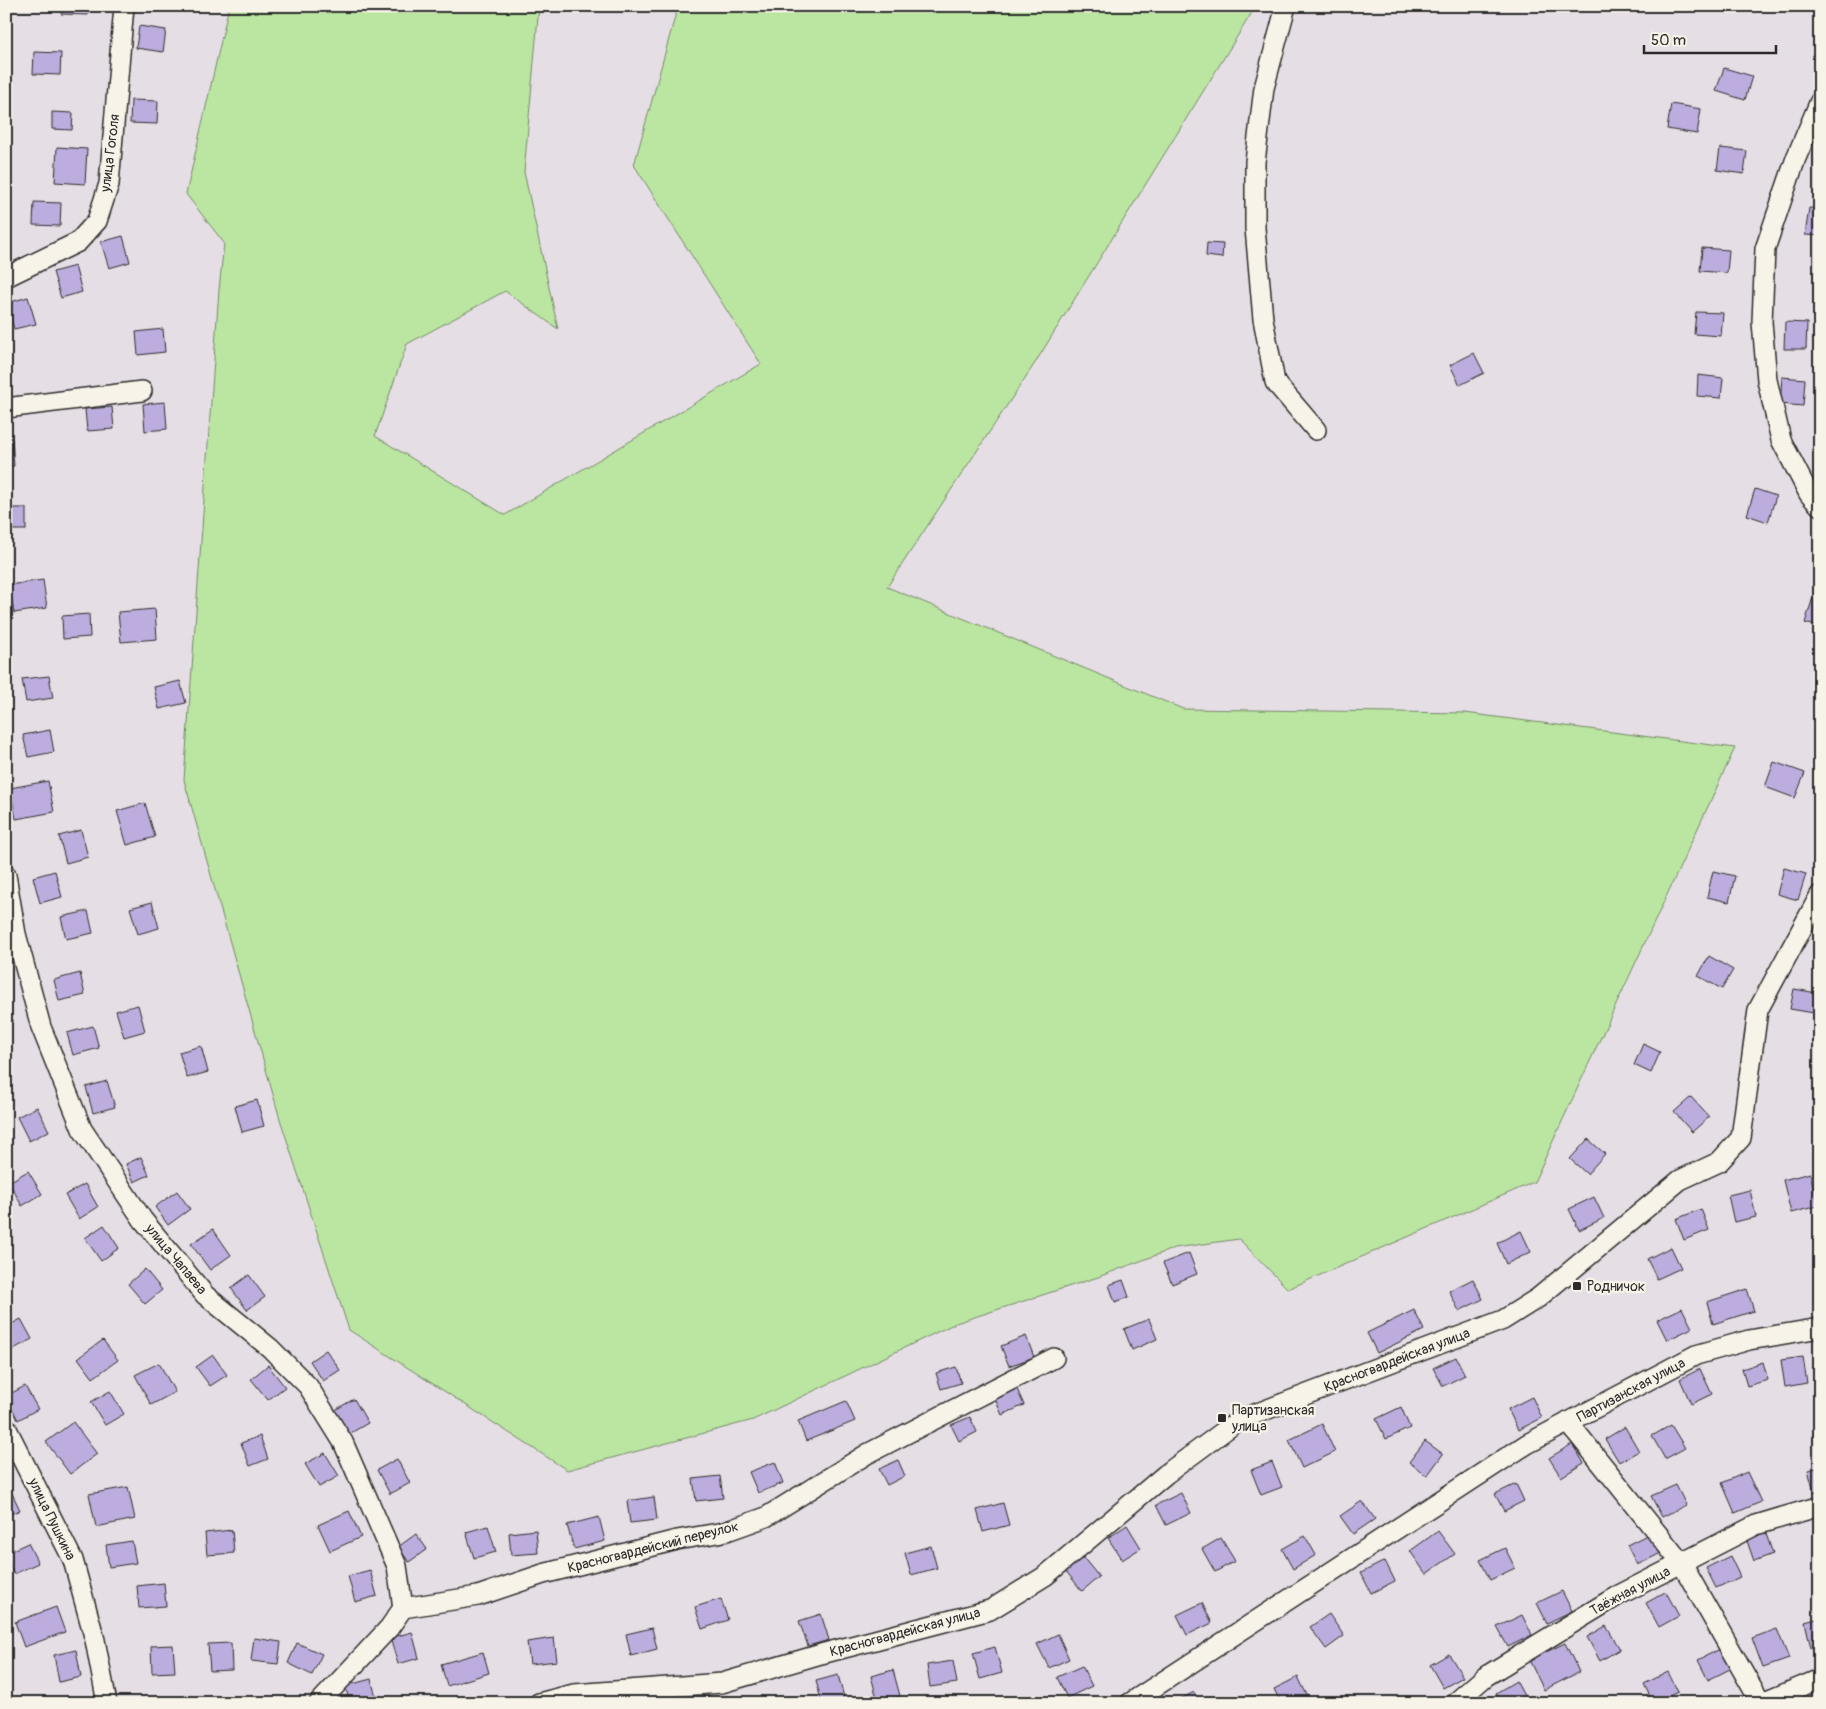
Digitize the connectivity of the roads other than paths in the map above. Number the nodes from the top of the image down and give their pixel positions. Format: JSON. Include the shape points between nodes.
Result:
{"nodes":[{"id":1,"x":124,"y":6,"type":"edge"},
{"id":2,"x":1286,"y":6,"type":"edge"},
{"id":3,"x":1820,"y":100,"type":"edge"},
{"id":4,"x":6,"y":277,"type":"edge"},
{"id":5,"x":142,"y":391,"type":"dead end"},
{"id":6,"x":6,"y":408,"type":"edge"},
{"id":7,"x":1316,"y":430,"type":"dead end"},
{"id":8,"x":1820,"y":506,"type":"edge"},
{"id":9,"x":6,"y":875,"type":"edge"},
{"id":10,"x":1820,"y":894,"type":"edge"},
{"id":11,"x":1820,"y":1328,"type":"edge"},
{"id":12,"x":1054,"y":1358,"type":"dead end"},
{"id":13,"x":1568,"y":1422,"type":"junction"},
{"id":14,"x":6,"y":1427,"type":"edge"},
{"id":15,"x":1820,"y":1506,"type":"edge"},
{"id":16,"x":1682,"y":1564,"type":"junction"},
{"id":17,"x":403,"y":1608,"type":"junction"},
{"id":18,"x":1820,"y":1679,"type":"edge"},
{"id":19,"x":107,"y":1703,"type":"edge"},
{"id":20,"x":319,"y":1703,"type":"edge"},
{"id":21,"x":539,"y":1703,"type":"edge"},
{"id":22,"x":1130,"y":1703,"type":"edge"},
{"id":23,"x":1455,"y":1703,"type":"edge"},
{"id":24,"x":1761,"y":1703,"type":"edge"}],
"edges":[{"from":1,"to":4,"type":"street","name":"улица Гоголя","via":[[109,184],[97,221],[78,242]]},
{"from":2,"to":7,"type":"street","via":[[1264,88],[1255,162],[1255,228],[1263,319],[1275,382]]},
{"from":3,"to":8,"type":"street","via":[[1765,249],[1762,322],[1767,380],[1781,440],[1809,494]]},
{"from":5,"to":6,"type":"street"},
{"from":9,"to":17,"type":"street","name":"улица Чапаева","via":[[16,934],[41,1027],[82,1129],[143,1220],[205,1295],[270,1348],[308,1386],[342,1442],[397,1566]]},
{"from":10,"to":21,"type":"street","name":"Красногвардейская улица","via":[[1758,1010],[1741,1138],[1719,1162],[1680,1180],[1538,1298],[1503,1320],[1239,1420],[1166,1474],[1045,1576],[990,1610],[722,1683],[574,1694]]},
{"from":11,"to":13,"type":"street","name":"Партизанская улица","via":[[1749,1340],[1696,1355]]},
{"from":12,"to":17,"type":"street","name":"Красногвардейский переулок","via":[[867,1454],[766,1517],[724,1532],[677,1540],[543,1574],[478,1596]]},
{"from":13,"to":16,"type":"street"},
{"from":13,"to":22,"type":"street","name":"Партизанская улица","via":[[1455,1490]]},
{"from":14,"to":19,"type":"street","name":"улица Пушкина","via":[[73,1560]]},
{"from":15,"to":16,"type":"street","name":"Таёжная улица","via":[[1756,1525]]},
{"from":16,"to":23,"type":"street","name":"Таёжная улица","via":[[1617,1596],[1539,1643],[1486,1676]]},
{"from":16,"to":24,"type":"street"},
{"from":17,"to":20,"type":"street","via":[[389,1628]]},
{"from":18,"to":24,"type":"street"}]}
